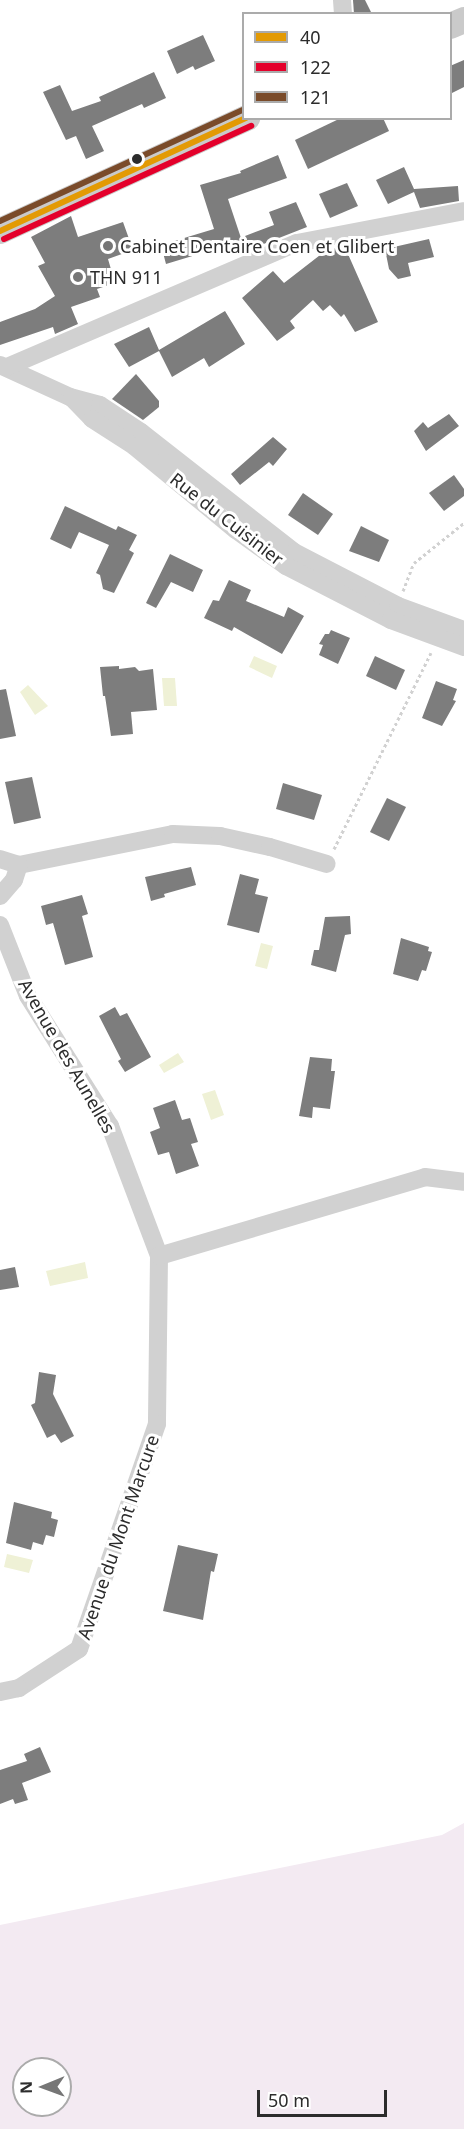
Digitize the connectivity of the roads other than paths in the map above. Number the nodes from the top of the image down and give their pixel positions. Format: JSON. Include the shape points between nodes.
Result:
{"nodes":[{"id":1,"x":243,"y":120,"type":"edge"},
{"id":2,"x":464,"y":212,"type":"edge"},
{"id":3,"x":0,"y":231,"type":"edge"},
{"id":4,"x":4,"y":366,"type":"edge"},
{"id":5,"x":70,"y":397,"type":"junction"},
{"id":6,"x":464,"y":630,"type":"edge"},
{"id":7,"x":464,"y":647,"type":"edge"},
{"id":8,"x":0,"y":859,"type":"edge"},
{"id":9,"x":327,"y":864,"type":"road end"},
{"id":10,"x":18,"y":865,"type":"junction"},
{"id":11,"x":0,"y":896,"type":"edge"},
{"id":12,"x":0,"y":925,"type":"edge"},
{"id":13,"x":464,"y":1182,"type":"edge"},
{"id":14,"x":159,"y":1256,"type":"junction"},
{"id":15,"x":0,"y":1692,"type":"edge"}],
"edges":[{"from":1,"to":3,"type":"main road"},
{"from":2,"to":4,"type":"street","via":[[297,243]]},
{"from":4,"to":5,"type":"street","name":"Rue du Cuisinier"},
{"from":5,"to":6,"type":"street","name":"Rue du Cuisinier","via":[[100,405],[141,432],[294,552],[398,606]]},
{"from":5,"to":7,"type":"street","name":"Rue du Cuisinier","via":[[92,419],[134,446],[286,566],[391,620]]},
{"from":8,"to":10,"type":"street"},
{"from":9,"to":10,"type":"street","via":[[220,836],[172,834]]},
{"from":10,"to":11,"type":"street","via":[[14,880]]},
{"from":12,"to":14,"type":"street","name":"Avenue des Aunelles","via":[[28,996],[110,1126]]},
{"from":13,"to":14,"type":"street","via":[[425,1177]]},
{"from":14,"to":15,"type":"street","name":"Avenue du Mont Marcure","via":[[157,1424],[79,1649],[19,1688]]}]}
